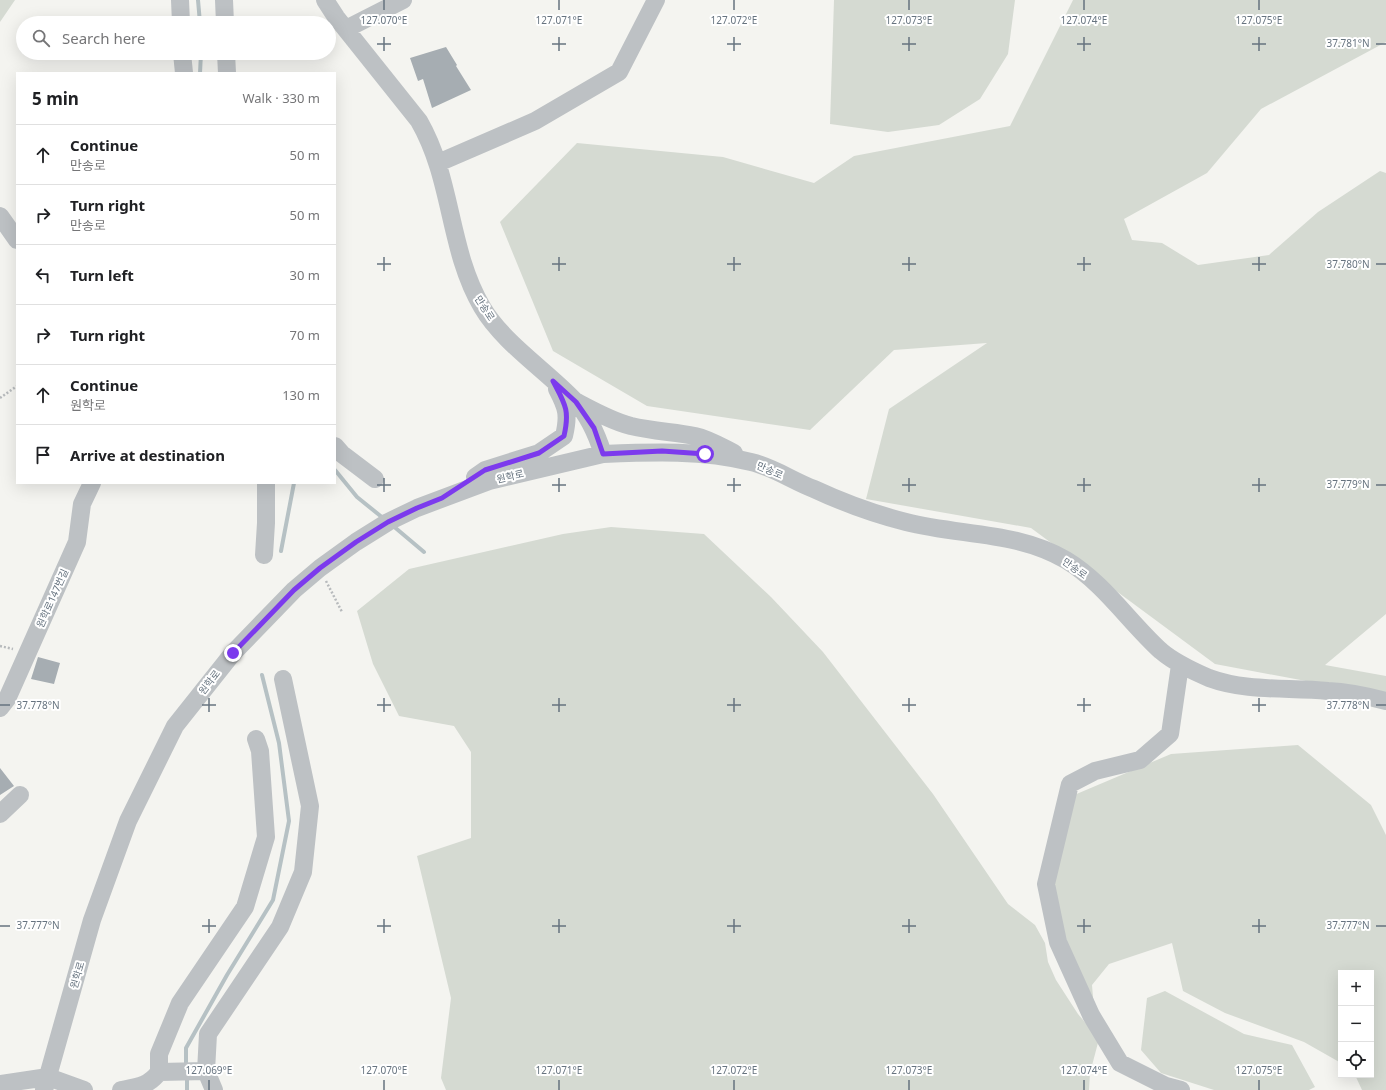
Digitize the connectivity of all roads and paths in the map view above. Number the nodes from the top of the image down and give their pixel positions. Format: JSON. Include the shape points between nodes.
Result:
{"nodes":[{"id":1,"x":180,"y":0,"type":"edge"},
{"id":2,"x":224,"y":0,"type":"edge"},
{"id":3,"x":325,"y":0,"type":"edge"},
{"id":4,"x":403,"y":0,"type":"edge"},
{"id":5,"x":656,"y":0,"type":"edge"},
{"id":6,"x":181,"y":16,"type":"edge"},
{"id":7,"x":225,"y":16,"type":"edge"},
{"id":8,"x":346,"y":29,"type":"junction"},
{"id":9,"x":183,"y":60,"type":"edge"},
{"id":10,"x":226,"y":60,"type":"edge"},
{"id":11,"x":184,"y":72,"type":"edge"},
{"id":12,"x":227,"y":72,"type":"edge"},
{"id":13,"x":438,"y":163,"type":"junction"},
{"id":14,"x":0,"y":216,"type":"edge"},
{"id":15,"x":16,"y":239,"type":"edge"},
{"id":16,"x":553,"y":381,"type":"junction"},
{"id":17,"x":16,"y":387,"type":"edge"},
{"id":18,"x":0,"y":398,"type":"edge"},
{"id":19,"x":576,"y":402,"type":"junction"},
{"id":20,"x":336,"y":447,"type":"edge"},
{"id":21,"x":603,"y":454,"type":"junction"},
{"id":22,"x":753,"y":462,"type":"junction"},
{"id":23,"x":375,"y":478,"type":"dead end"},
{"id":24,"x":92,"y":484,"type":"edge"},
{"id":25,"x":266,"y":484,"type":"edge"},
{"id":26,"x":442,"y":498,"type":"junction"},
{"id":27,"x":264,"y":555,"type":"dead end"},
{"id":28,"x":320,"y":568,"type":"junction"},
{"id":29,"x":342,"y":612,"type":"dead end"},
{"id":30,"x":1180,"y":665,"type":"junction"},
{"id":31,"x":283,"y":679,"type":"dead end"},
{"id":32,"x":1386,"y":701,"type":"edge"},
{"id":33,"x":0,"y":708,"type":"edge"},
{"id":34,"x":256,"y":739,"type":"dead end"},
{"id":35,"x":20,"y":795,"type":"dead end"},
{"id":36,"x":0,"y":814,"type":"edge"},
{"id":37,"x":201,"y":1071,"type":"junction"},
{"id":38,"x":165,"y":1072,"type":"junction"},
{"id":39,"x":46,"y":1083,"type":"edge"},
{"id":40,"x":0,"y":1084,"type":"edge"},
{"id":41,"x":84,"y":1090,"type":"edge"},
{"id":42,"x":121,"y":1090,"type":"edge"},
{"id":43,"x":214,"y":1090,"type":"edge"},
{"id":44,"x":1181,"y":1090,"type":"edge"}],
"edges":[{"from":1,"to":6,"type":"street"},
{"from":2,"to":7,"type":"street"},
{"from":3,"to":8,"type":"street","name":"만송로"},
{"from":4,"to":8,"type":"street"},
{"from":5,"to":13,"type":"street","via":[[619,72],[535,121]]},
{"from":8,"to":13,"type":"street","name":"만송로","via":[[419,121],[428,136]]},
{"from":9,"to":11,"type":"street"},
{"from":10,"to":12,"type":"street"},
{"from":13,"to":16,"type":"street","name":"만송로","via":[[460,255],[482,307],[520,350]]},
{"from":14,"to":15,"type":"street"},
{"from":16,"to":19,"type":"street","name":"만송로"},
{"from":16,"to":26,"type":"street","via":[[566,407],[568,420],[564,436],[539,453],[485,470]]},
{"from":17,"to":18,"type":"path"},
{"from":19,"to":21,"type":"street","name":"만송로","via":[[594,428]]},
{"from":19,"to":22,"type":"street","via":[[629,425],[696,437]]},
{"from":20,"to":23,"type":"street"},
{"from":21,"to":22,"type":"street","name":"만송로","via":[[662,451],[705,454]]},
{"from":21,"to":26,"type":"street","name":"원학로","via":[[489,481]]},
{"from":22,"to":30,"type":"street","name":"만송로","via":[[842,502],[882,516],[924,527],[992,535],[1044,548],[1090,578],[1162,652]]},
{"from":24,"to":33,"type":"street","name":"원학로147번길","via":[[82,504],[77,542],[8,699]]},
{"from":25,"to":27,"type":"street"},
{"from":26,"to":28,"type":"street","name":"원학로","via":[[388,522]]},
{"from":28,"to":29,"type":"path"},
{"from":28,"to":39,"type":"street","name":"원학로","via":[[294,590],[233,653],[175,726],[128,821],[92,920]]},
{"from":30,"to":32,"type":"street","name":"만송로","via":[[1211,678],[1244,686],[1327,690]]},
{"from":30,"to":44,"type":"street","via":[[1170,734],[1140,760],[1095,771],[1070,784],[1046,884],[1058,942],[1091,1015],[1120,1063],[1166,1086]]},
{"from":31,"to":37,"type":"street","via":[[310,806],[303,872],[280,927],[208,1034]]},
{"from":34,"to":38,"type":"street","via":[[260,751],[266,837],[245,907],[180,1003],[159,1054]]},
{"from":35,"to":36,"type":"street"},
{"from":37,"to":38,"type":"street"},
{"from":37,"to":43,"type":"street"},
{"from":38,"to":42,"type":"street","via":[[140,1087]]},
{"from":39,"to":40,"type":"street"},
{"from":39,"to":41,"type":"street"}]}
